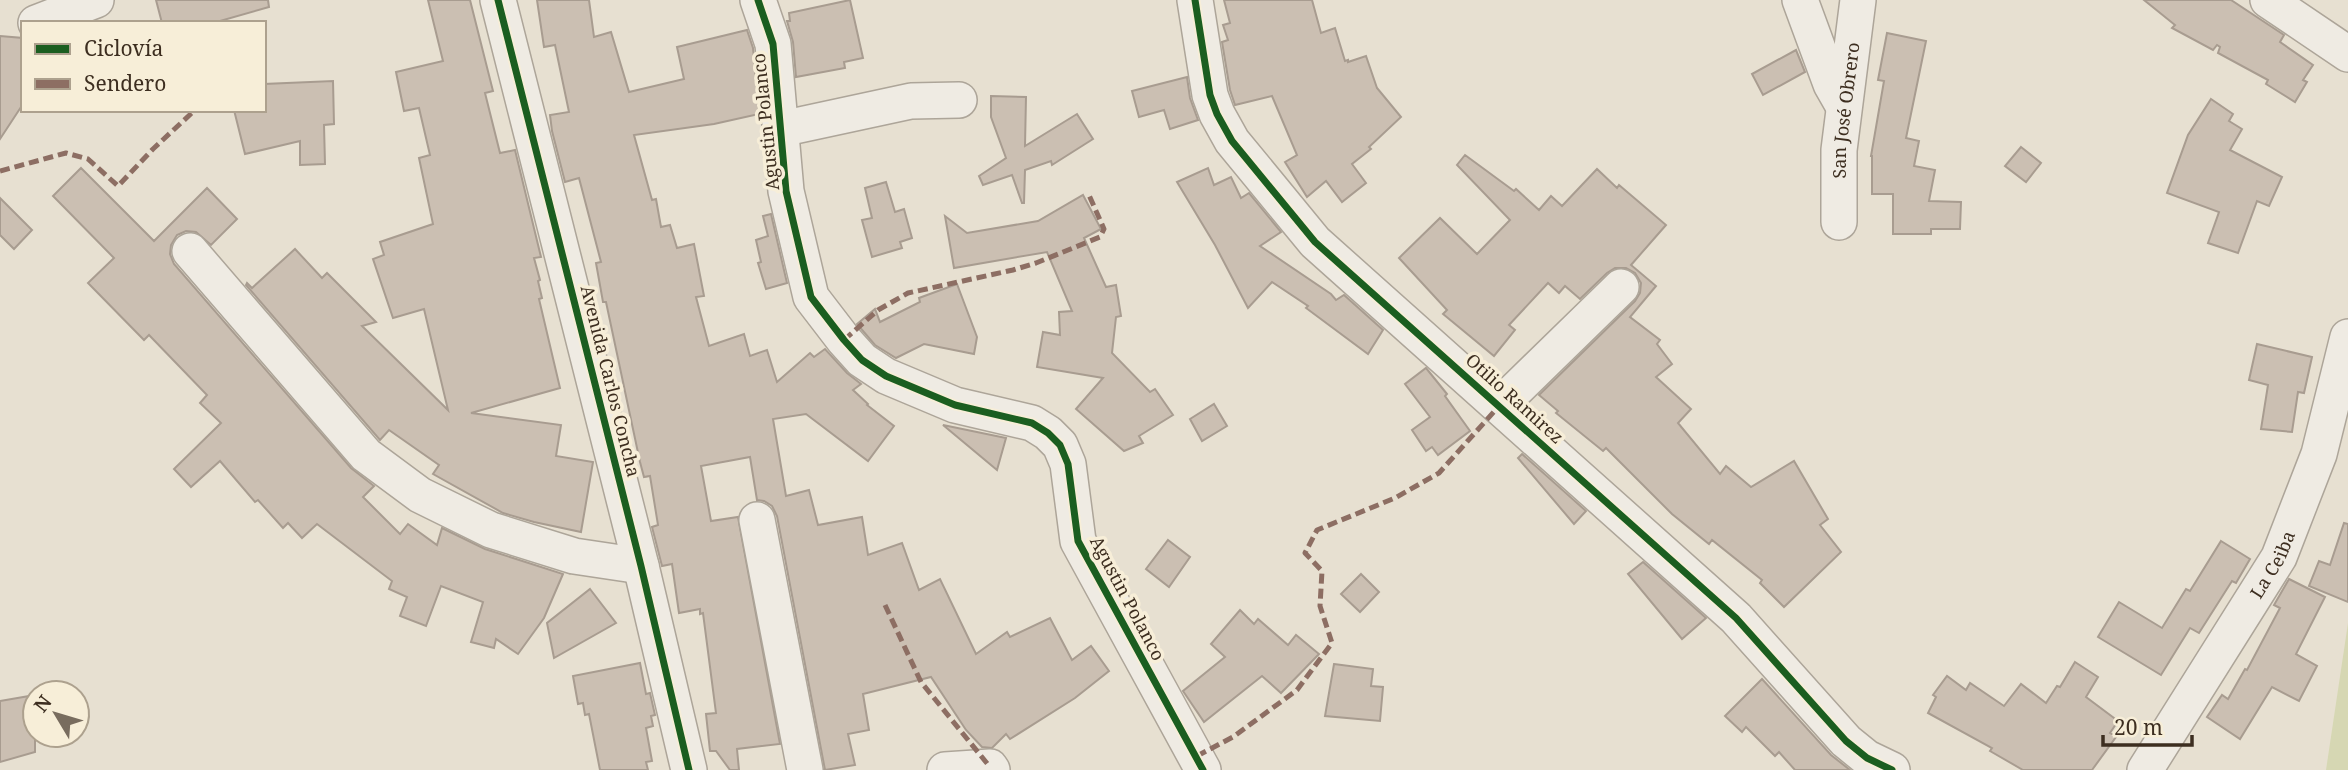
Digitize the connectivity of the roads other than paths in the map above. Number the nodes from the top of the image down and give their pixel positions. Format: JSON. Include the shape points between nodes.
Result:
{"nodes":[{"id":1,"x":96,"y":0,"type":"edge"},
{"id":2,"x":498,"y":0,"type":"edge"},
{"id":3,"x":758,"y":0,"type":"edge"},
{"id":4,"x":1195,"y":0,"type":"edge"},
{"id":5,"x":1800,"y":0,"type":"edge"},
{"id":6,"x":1858,"y":0,"type":"edge"},
{"id":7,"x":2268,"y":0,"type":"edge"},
{"id":8,"x":41,"y":21,"type":"edge"},
{"id":9,"x":2348,"y":54,"type":"edge"},
{"id":10,"x":959,"y":100,"type":"dead end"},
{"id":11,"x":1843,"y":105,"type":"junction"},
{"id":12,"x":781,"y":129,"type":"junction"},
{"id":13,"x":1839,"y":222,"type":"dead end"},
{"id":14,"x":190,"y":251,"type":"dead end"},
{"id":15,"x":1621,"y":286,"type":"dead end"},
{"id":16,"x":2348,"y":337,"type":"edge"},
{"id":17,"x":1500,"y":405,"type":"junction"},
{"id":18,"x":757,"y":520,"type":"dead end"},
{"id":19,"x":641,"y":566,"type":"junction"},
{"id":20,"x":689,"y":770,"type":"edge"},
{"id":21,"x":805,"y":770,"type":"edge"},
{"id":22,"x":945,"y":770,"type":"edge"},
{"id":23,"x":992,"y":770,"type":"edge"},
{"id":24,"x":1203,"y":770,"type":"edge"},
{"id":25,"x":1892,"y":770,"type":"edge"},
{"id":26,"x":2146,"y":770,"type":"edge"}],
"edges":[{"from":1,"to":8,"type":"street"},
{"from":2,"to":19,"type":"street","name":"Avenida Carlos Concha"},
{"from":3,"to":12,"type":"street","name":"Agustin Polanco","via":[[773,44]]},
{"from":4,"to":17,"type":"street","name":"Otilio Ramirez","via":[[1210,96],[1232,141],[1315,242]]},
{"from":5,"to":11,"type":"street"},
{"from":6,"to":11,"type":"street","name":"San José Obrero"},
{"from":7,"to":9,"type":"street"},
{"from":10,"to":12,"type":"street","via":[[911,101]]},
{"from":11,"to":13,"type":"street","name":"San José Obrero"},
{"from":12,"to":24,"type":"street","name":"Agustin Polanco","via":[[786,191],[811,298],[862,360],[886,376],[955,405],[1032,424],[1060,445],[1068,464],[1078,541]]},
{"from":14,"to":19,"type":"street","via":[[366,455],[420,495],[491,530],[574,556]]},
{"from":15,"to":17,"type":"street"},
{"from":16,"to":26,"type":"street","name":"La Ceiba","via":[[2319,454],[2279,557]]},
{"from":17,"to":25,"type":"street","name":"Otilio Ramirez","via":[[1736,618],[1846,741]]},
{"from":18,"to":21,"type":"street"},
{"from":19,"to":20,"type":"street","name":"Avenida Carlos Concha"},
{"from":22,"to":23,"type":"street"}]}
